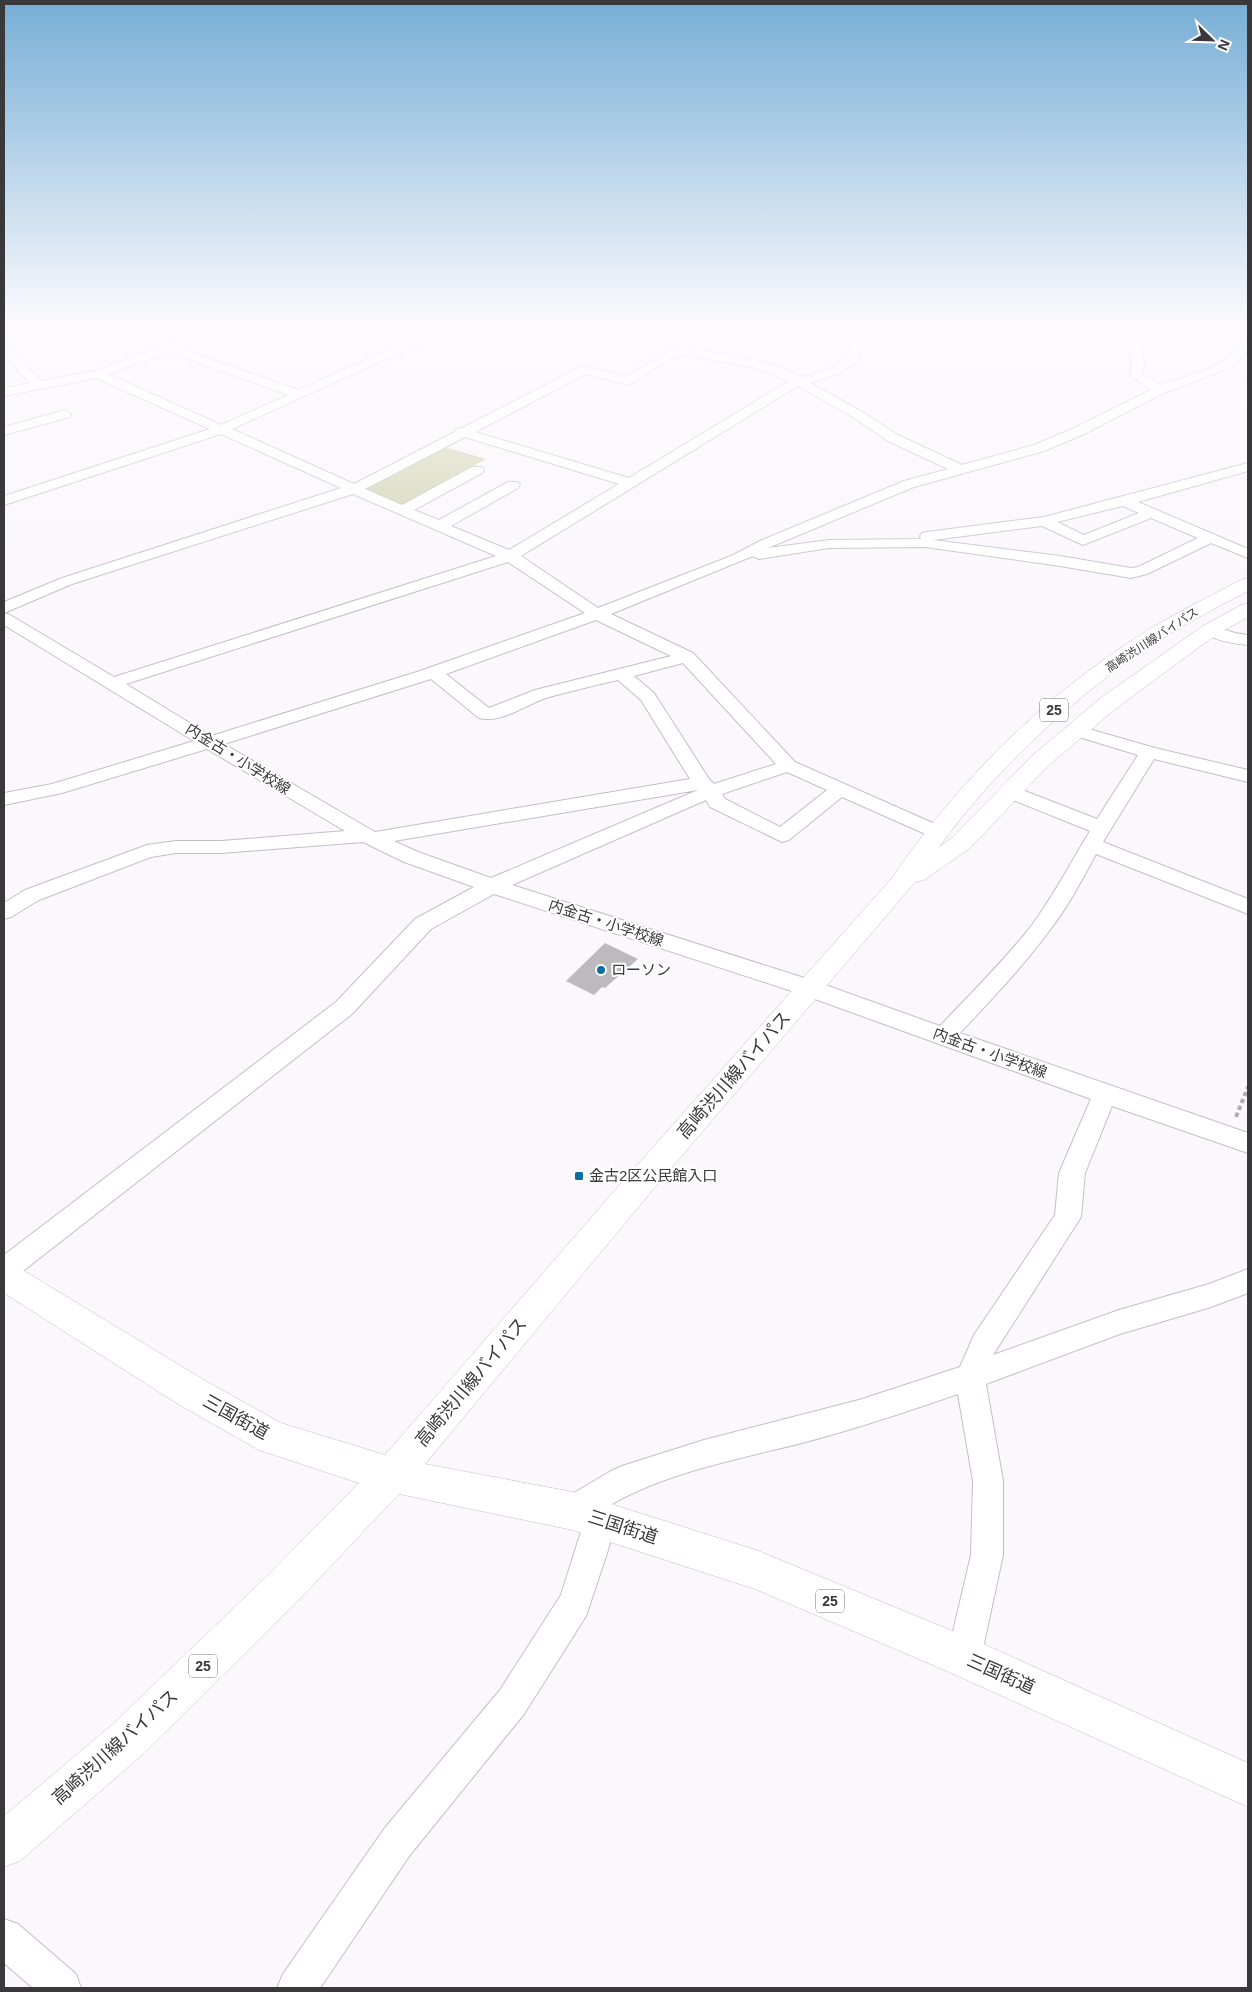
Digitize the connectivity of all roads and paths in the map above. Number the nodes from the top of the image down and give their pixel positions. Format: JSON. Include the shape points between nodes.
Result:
{"nodes":[{"id":1,"x":51,"y":418,"type":"edge"},
{"id":2,"x":194,"y":418,"type":"edge"},
{"id":3,"x":246,"y":418,"type":"edge"},
{"id":4,"x":489,"y":418,"type":"edge"},
{"id":5,"x":736,"y":418,"type":"edge"},
{"id":6,"x":863,"y":418,"type":"edge"},
{"id":7,"x":1105,"y":418,"type":"edge"},
{"id":8,"x":220,"y":430,"type":"junction"},
{"id":9,"x":4,"y":431,"type":"edge"},
{"id":10,"x":461,"y":432,"type":"junction"},
{"id":11,"x":1248,"y":467,"type":"edge"},
{"id":12,"x":960,"y":469,"type":"junction"},
{"id":13,"x":477,"y":470,"type":"dead end"},
{"id":14,"x":631,"y":482,"type":"junction"},
{"id":15,"x":513,"y":485,"type":"dead end"},
{"id":16,"x":354,"y":489,"type":"junction"},
{"id":17,"x":4,"y":501,"type":"edge"},
{"id":18,"x":1124,"y":501,"type":"junction"},
{"id":19,"x":403,"y":510,"type":"junction"},
{"id":20,"x":1151,"y":513,"type":"junction"},
{"id":21,"x":1044,"y":521,"type":"junction"},
{"id":22,"x":440,"y":526,"type":"junction"},
{"id":23,"x":1210,"y":538,"type":"junction"},
{"id":24,"x":896,"y":542,"type":"junction"},
{"id":25,"x":1248,"y":554,"type":"edge"},
{"id":26,"x":743,"y":555,"type":"junction"},
{"id":27,"x":510,"y":556,"type":"junction"},
{"id":28,"x":1248,"y":584,"type":"edge"},
{"id":29,"x":4,"y":608,"type":"edge"},
{"id":30,"x":1248,"y":609,"type":"edge"},
{"id":31,"x":597,"y":614,"type":"junction"},
{"id":32,"x":4,"y":618,"type":"edge"},
{"id":33,"x":1210,"y":630,"type":"junction"},
{"id":34,"x":1248,"y":640,"type":"edge"},
{"id":35,"x":687,"y":657,"type":"junction"},
{"id":36,"x":434,"y":673,"type":"junction"},
{"id":37,"x":622,"y":674,"type":"junction"},
{"id":38,"x":113,"y":683,"type":"junction"},
{"id":39,"x":1075,"y":730,"type":"junction"},
{"id":40,"x":210,"y":742,"type":"junction"},
{"id":41,"x":1149,"y":752,"type":"junction"},
{"id":42,"x":788,"y":766,"type":"junction"},
{"id":43,"x":1248,"y":776,"type":"edge"},
{"id":44,"x":706,"y":787,"type":"junction"},
{"id":45,"x":840,"y":789,"type":"junction"},
{"id":46,"x":1010,"y":792,"type":"junction"},
{"id":47,"x":4,"y":799,"type":"edge"},
{"id":48,"x":937,"y":832,"type":"junction"},
{"id":49,"x":1097,"y":837,"type":"junction"},
{"id":50,"x":369,"y":838,"type":"junction"},
{"id":51,"x":901,"y":884,"type":"junction"},
{"id":52,"x":492,"y":886,"type":"junction"},
{"id":53,"x":1248,"y":908,"type":"edge"},
{"id":54,"x":4,"y":912,"type":"edge"},
{"id":55,"x":809,"y":988,"type":"junction"},
{"id":56,"x":943,"y":1037,"type":"junction"},
{"id":57,"x":1248,"y":1087,"type":"edge"},
{"id":58,"x":1105,"y":1094,"type":"junction"},
{"id":59,"x":1238,"y":1139,"type":"edge"},
{"id":60,"x":4,"y":1270,"type":"edge"},
{"id":61,"x":4,"y":1276,"type":"edge"},
{"id":62,"x":1248,"y":1281,"type":"edge"},
{"id":63,"x":970,"y":1377,"type":"junction"},
{"id":64,"x":392,"y":1475,"type":"junction"},
{"id":65,"x":587,"y":1516,"type":"junction"},
{"id":66,"x":964,"y":1657,"type":"junction"},
{"id":67,"x":1248,"y":1785,"type":"edge"},
{"id":68,"x":4,"y":1845,"type":"edge"},
{"id":69,"x":4,"y":1938,"type":"edge"},
{"id":70,"x":62,"y":1988,"type":"edge"},
{"id":71,"x":298,"y":1988,"type":"edge"}],
"edges":[{"from":1,"to":9,"type":"street"},
{"from":2,"to":8,"type":"street"},
{"from":3,"to":8,"type":"street"},
{"from":4,"to":10,"type":"street"},
{"from":5,"to":14,"type":"street"},
{"from":6,"to":12,"type":"street","via":[[893,438]]},
{"from":7,"to":12,"type":"street","via":[[1040,448]]},
{"from":8,"to":16,"type":"street"},
{"from":8,"to":17,"type":"street"},
{"from":10,"to":14,"type":"street"},
{"from":10,"to":16,"type":"street"},
{"from":11,"to":18,"type":"street"},
{"from":12,"to":26,"type":"street","via":[[909,484]]},
{"from":13,"to":19,"type":"street"},
{"from":14,"to":27,"type":"street"},
{"from":15,"to":22,"type":"street"},
{"from":16,"to":19,"type":"street"},
{"from":16,"to":29,"type":"street","via":[[67,580]]},
{"from":18,"to":20,"type":"street"},
{"from":18,"to":21,"type":"street"},
{"from":19,"to":22,"type":"street"},
{"from":20,"to":21,"type":"street","via":[[1083,541]]},
{"from":20,"to":23,"type":"street"},
{"from":21,"to":24,"type":"street"},
{"from":22,"to":27,"type":"street"},
{"from":23,"to":24,"type":"street","via":[[1142,571],[1131,573],[925,543]]},
{"from":23,"to":25,"type":"street"},
{"from":24,"to":26,"type":"street","via":[[829,544]]},
{"from":26,"to":31,"type":"street"},
{"from":27,"to":31,"type":"street"},
{"from":27,"to":38,"type":"street"},
{"from":28,"to":48,"type":"main road","name":"高崎渋川線バイパス","number":"25","via":[[1183,618],[1118,660],[1082,688],[1012,749]]},
{"from":30,"to":33,"type":"main road","name":"高崎渋川線バイパス","number":"25"},
{"from":31,"to":35,"type":"street"},
{"from":31,"to":36,"type":"street"},
{"from":32,"to":38,"type":"street","name":"内金古・小学校線"},
{"from":33,"to":34,"type":"street"},
{"from":33,"to":39,"type":"main road","name":"高崎渋川線バイパス","number":"25"},
{"from":35,"to":37,"type":"street"},
{"from":35,"to":42,"type":"street"},
{"from":36,"to":37,"type":"street","via":[[485,714],[541,694]]},
{"from":36,"to":40,"type":"street"},
{"from":37,"to":44,"type":"street","via":[[648,697]]},
{"from":38,"to":40,"type":"street","name":"内金古・小学校線"},
{"from":39,"to":41,"type":"street"},
{"from":39,"to":46,"type":"main road","name":"高崎渋川線バイパス","number":"25"},
{"from":40,"to":47,"type":"street","via":[[55,789]]},
{"from":40,"to":50,"type":"street","name":"内金古・小学校線"},
{"from":41,"to":43,"type":"street"},
{"from":41,"to":49,"type":"street"},
{"from":42,"to":44,"type":"street"},
{"from":42,"to":45,"type":"street"},
{"from":44,"to":45,"type":"street","via":[[717,803],[782,836]]},
{"from":44,"to":50,"type":"street"},
{"from":44,"to":52,"type":"street"},
{"from":45,"to":48,"type":"street"},
{"from":46,"to":49,"type":"street"},
{"from":46,"to":51,"type":"main road","name":"高崎渋川線バイパス","number":"25","via":[[961,843]]},
{"from":48,"to":51,"type":"main road","name":"高崎渋川線バイパス","number":"25"},
{"from":49,"to":53,"type":"street"},
{"from":49,"to":56,"type":"street","via":[[1063,895],[1027,946]]},
{"from":50,"to":52,"type":"street","name":"内金古・小学校線"},
{"from":50,"to":54,"type":"street","via":[[146,851],[32,895]]},
{"from":51,"to":55,"type":"main road","name":"高崎渋川線バイパス","number":"25"},
{"from":52,"to":55,"type":"street","name":"内金古・小学校線"},
{"from":52,"to":60,"type":"street","via":[[423,924],[344,1008]]},
{"from":55,"to":56,"type":"street","name":"内金古・小学校線"},
{"from":55,"to":64,"type":"main road","name":"高崎渋川線バイパス","number":"25"},
{"from":56,"to":58,"type":"street","name":"内金古・小学校線"},
{"from":57,"to":59,"type":"path"},
{"from":58,"to":59,"type":"street","name":"内金古・小学校線"},
{"from":58,"to":63,"type":"street","via":[[1072,1173],[1068,1217],[984,1344]]},
{"from":61,"to":64,"type":"main road","name":"三国街道","number":"25","via":[[190,1392],[272,1438]]},
{"from":62,"to":63,"type":"street","via":[[1119,1322]]},
{"from":63,"to":65,"type":"street","via":[[859,1414],[704,1454],[622,1481]]},
{"from":63,"to":66,"type":"street","via":[[988,1481],[987,1555]]},
{"from":64,"to":65,"type":"main road","name":"三国街道","number":"25"},
{"from":64,"to":68,"type":"main road","name":"高崎渋川線バイパス","number":"25","via":[[282,1590],[128,1739]]},
{"from":65,"to":66,"type":"main road","name":"三国街道","number":"25","via":[[756,1570]]},
{"from":65,"to":71,"type":"street","via":[[592,1550],[574,1604],[517,1694],[397,1842]]},
{"from":66,"to":67,"type":"main road","name":"三国街道","number":"25"},
{"from":69,"to":70,"type":"street"}]}
